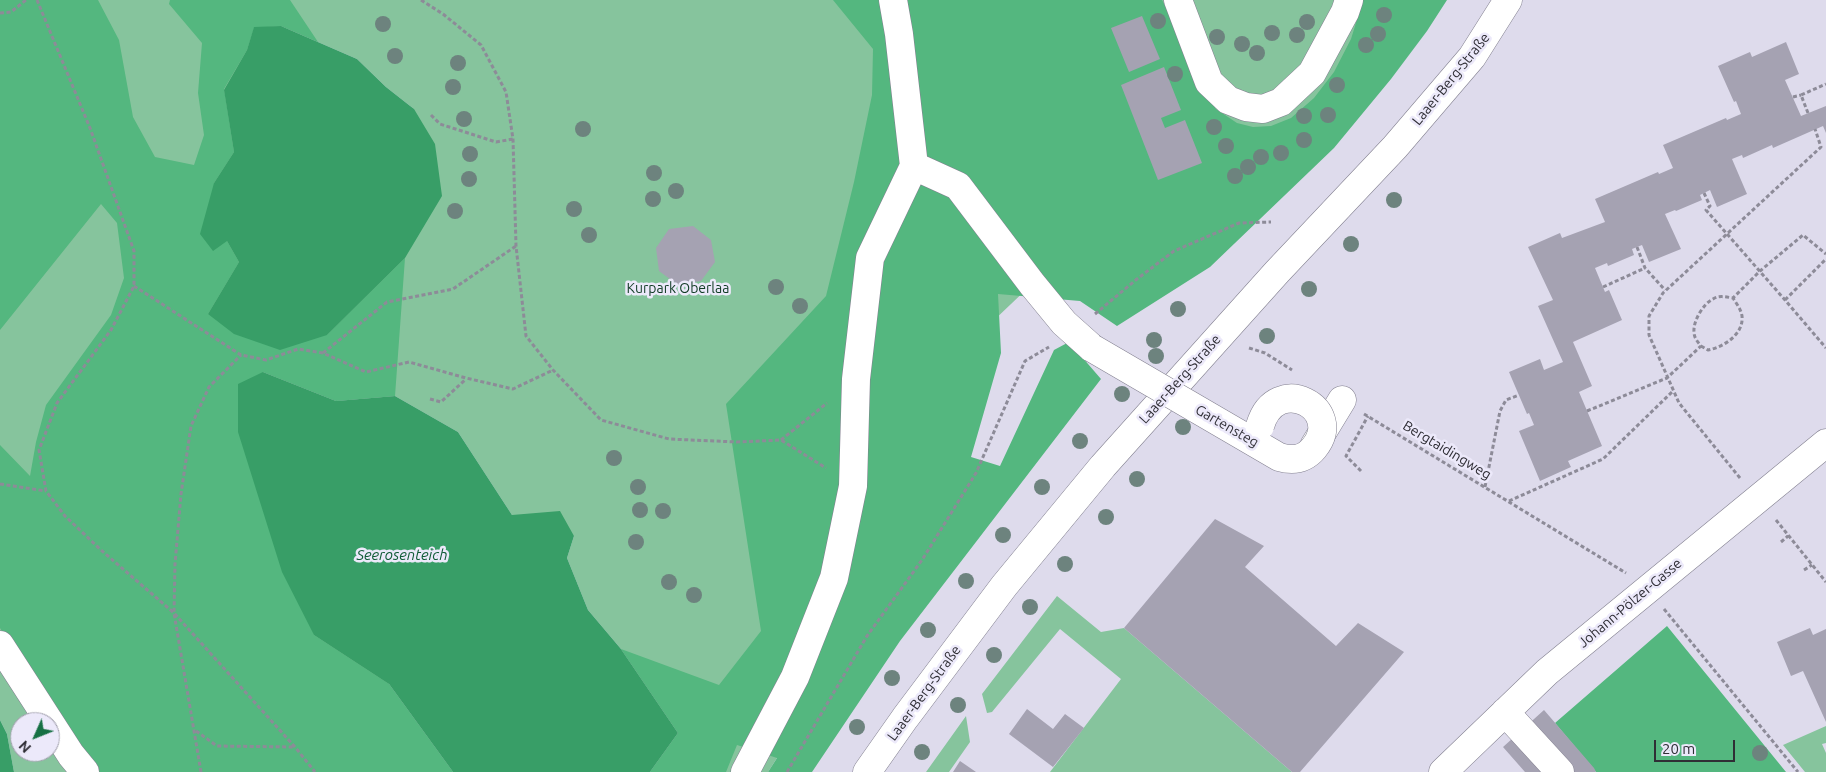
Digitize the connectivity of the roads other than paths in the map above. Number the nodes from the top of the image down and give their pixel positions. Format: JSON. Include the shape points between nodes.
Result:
{"nodes":[{"id":1,"x":893,"y":0,"type":"edge"},
{"id":2,"x":1178,"y":0,"type":"edge"},
{"id":3,"x":1349,"y":0,"type":"edge"},
{"id":4,"x":1508,"y":0,"type":"edge"},
{"id":5,"x":914,"y":166,"type":"junction"},
{"id":6,"x":1342,"y":400,"type":"road end"},
{"id":7,"x":1826,"y":443,"type":"edge"},
{"id":8,"x":0,"y":645,"type":"edge"},
{"id":9,"x":1505,"y":712,"type":"junction"},
{"id":10,"x":85,"y":772,"type":"edge"},
{"id":11,"x":745,"y":772,"type":"edge"},
{"id":12,"x":867,"y":772,"type":"edge"},
{"id":13,"x":1443,"y":772,"type":"edge"},
{"id":14,"x":1560,"y":772,"type":"edge"}],
"edges":[{"from":1,"to":5,"type":"street","via":[[900,34]]},
{"from":2,"to":3,"type":"street","via":[[1209,82],[1228,100],[1263,109],[1282,102],[1312,73],[1346,12]]},
{"from":4,"to":12,"type":"street","name":"Laaer-Berg-Straße","via":[[1472,57],[1395,147],[1211,344],[1091,481],[1004,586]]},
{"from":5,"to":6,"type":"street","name":"Gartensteg","bridge":true,"via":[[958,186],[1064,324],[1083,340],[1279,457],[1289,460],[1298,459],[1306,456],[1318,444],[1323,428],[1318,413],[1312,407],[1298,398],[1280,400],[1262,419],[1262,439],[1270,450],[1282,459],[1297,459],[1308,452],[1317,443]]},
{"from":5,"to":11,"type":"street","via":[[870,258],[856,379],[853,486],[834,578],[796,677]]},
{"from":7,"to":9,"type":"street","name":"Johann-Pölzer-Gasse","via":[[1560,661]]},
{"from":8,"to":10,"type":"street"},
{"from":9,"to":13,"type":"street","name":"Johann-Pölzer-Gasse"},
{"from":9,"to":14,"type":"street"}]}
